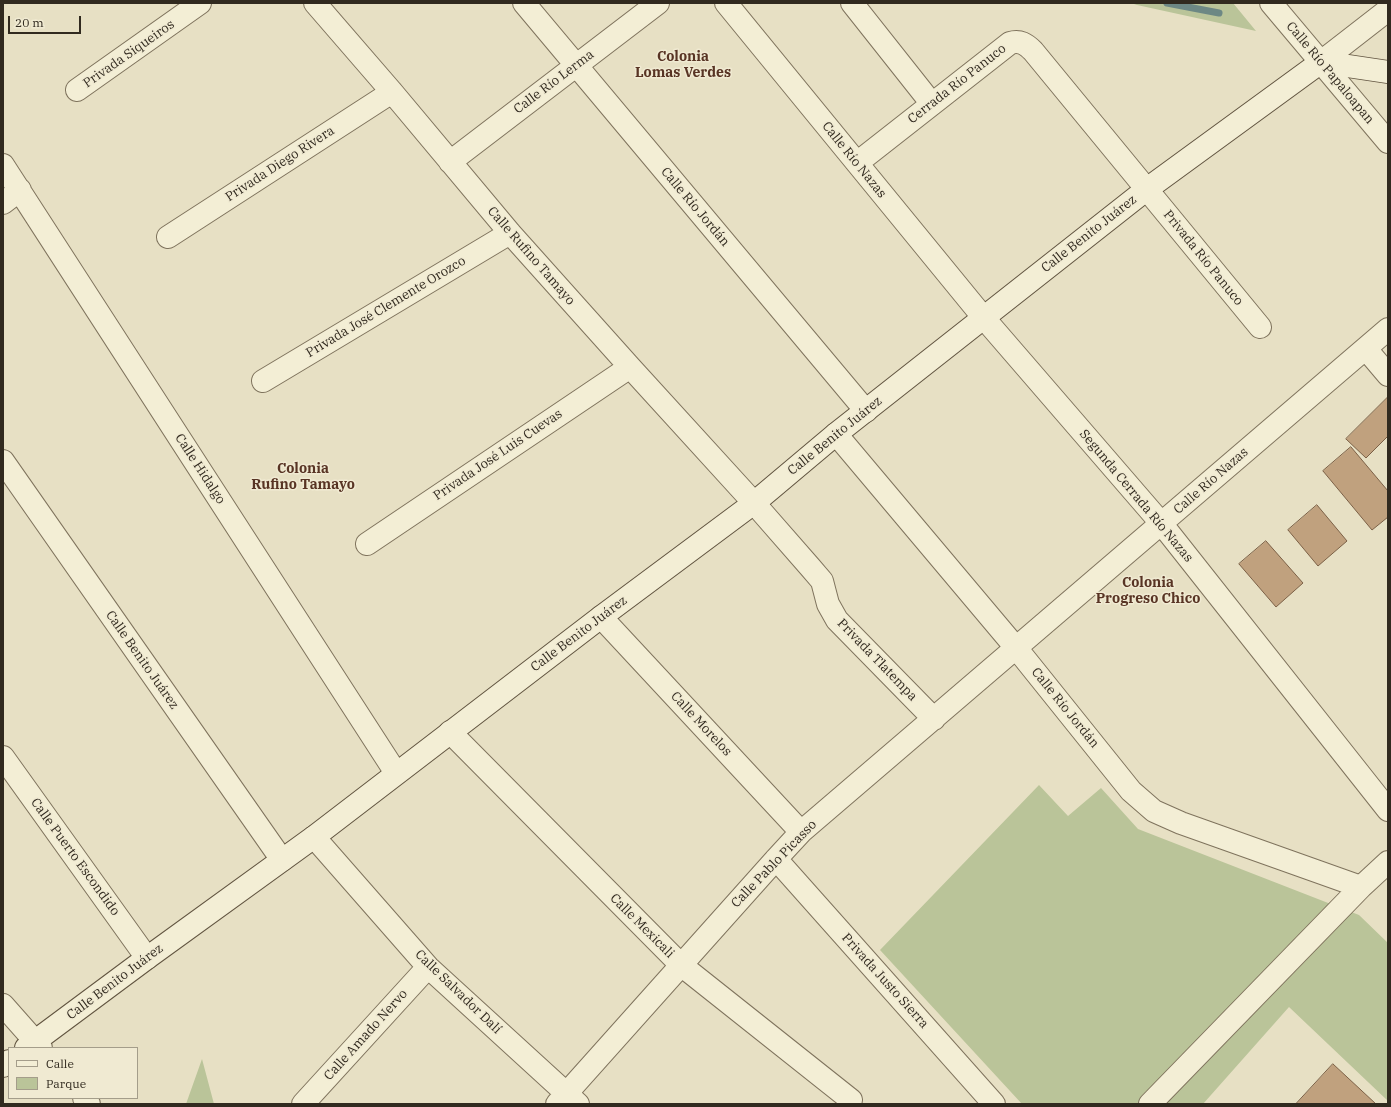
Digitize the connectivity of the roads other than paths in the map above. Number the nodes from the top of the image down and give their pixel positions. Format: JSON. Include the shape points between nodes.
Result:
{"nodes":[{"id":1,"x":200,"y":3,"type":"edge"},
{"id":2,"x":316,"y":3,"type":"edge"},
{"id":3,"x":524,"y":3,"type":"edge"},
{"id":4,"x":658,"y":3,"type":"edge"},
{"id":5,"x":726,"y":3,"type":"edge"},
{"id":6,"x":852,"y":3,"type":"edge"},
{"id":7,"x":1271,"y":3,"type":"edge"},
{"id":8,"x":1388,"y":10,"type":"edge"},
{"id":9,"x":1321,"y":62,"type":"junction"},
{"id":10,"x":576,"y":65,"type":"junction"},
{"id":11,"x":1388,"y":72,"type":"edge"},
{"id":12,"x":77,"y":90,"type":"dead end"},
{"id":13,"x":392,"y":92,"type":"junction"},
{"id":14,"x":932,"y":104,"type":"junction"},
{"id":15,"x":1388,"y":142,"type":"edge"},
{"id":16,"x":450,"y":162,"type":"junction"},
{"id":17,"x":857,"y":163,"type":"junction"},
{"id":18,"x":3,"y":165,"type":"edge"},
{"id":19,"x":1147,"y":189,"type":"junction"},
{"id":20,"x":20,"y":190,"type":"junction"},
{"id":21,"x":3,"y":203,"type":"edge"},
{"id":22,"x":510,"y":233,"type":"junction"},
{"id":23,"x":168,"y":237,"type":"dead end"},
{"id":24,"x":983,"y":317,"type":"junction"},
{"id":25,"x":1260,"y":327,"type":"dead end"},
{"id":26,"x":1388,"y":329,"type":"edge"},
{"id":27,"x":1366,"y":349,"type":"junction"},
{"id":28,"x":630,"y":367,"type":"junction"},
{"id":29,"x":1388,"y":375,"type":"edge"},
{"id":30,"x":263,"y":381,"type":"dead end"},
{"id":31,"x":866,"y":411,"type":"junction"},
{"id":32,"x":836,"y":434,"type":"junction"},
{"id":33,"x":3,"y":460,"type":"edge"},
{"id":34,"x":754,"y":503,"type":"junction"},
{"id":35,"x":1161,"y":524,"type":"junction"},
{"id":36,"x":367,"y":544,"type":"dead end"},
{"id":37,"x":601,"y":617,"type":"junction"},
{"id":38,"x":1017,"y":649,"type":"junction"},
{"id":39,"x":934,"y":719,"type":"junction"},
{"id":40,"x":450,"y":732,"type":"junction"},
{"id":41,"x":3,"y":757,"type":"edge"},
{"id":42,"x":396,"y":773,"type":"junction"},
{"id":43,"x":1388,"y":810,"type":"edge"},
{"id":44,"x":801,"y":832,"type":"junction"},
{"id":45,"x":314,"y":837,"type":"junction"},
{"id":46,"x":776,"y":859,"type":"junction"},
{"id":47,"x":282,"y":860,"type":"junction"},
{"id":48,"x":1388,"y":862,"type":"edge"},
{"id":49,"x":1361,"y":887,"type":"junction"},
{"id":50,"x":147,"y":958,"type":"junction"},
{"id":51,"x":681,"y":966,"type":"junction"},
{"id":52,"x":428,"y":967,"type":"junction"},
{"id":53,"x":3,"y":1004,"type":"edge"},
{"id":54,"x":34,"y":1046,"type":"edge"},
{"id":55,"x":851,"y":1100,"type":"dead end"},
{"id":56,"x":567,"y":1101,"type":"edge"},
{"id":57,"x":303,"y":1104,"type":"edge"},
{"id":58,"x":994,"y":1104,"type":"edge"},
{"id":59,"x":1150,"y":1104,"type":"edge"}],
"edges":[{"from":1,"to":12,"type":"street","name":"Privada Siqueiros"},
{"from":2,"to":13,"type":"street","name":"Calle Rufino Tamayo"},
{"from":3,"to":10,"type":"street","name":"Calle Río Jordán"},
{"from":4,"to":10,"type":"street","name":"Calle Río Lerma"},
{"from":5,"to":17,"type":"street","name":"Calle Río Nazas"},
{"from":6,"to":14,"type":"street"},
{"from":7,"to":9,"type":"street","name":"Calle Río Papaloapan"},
{"from":8,"to":9,"type":"street","name":"Calle Benito Juárez"},
{"from":9,"to":11,"type":"street"},
{"from":9,"to":15,"type":"street","name":"Calle Río Papaloapan"},
{"from":9,"to":19,"type":"street","name":"Calle Benito Juárez"},
{"from":10,"to":16,"type":"street","name":"Calle Río Lerma"},
{"from":10,"to":31,"type":"street","name":"Calle Río Jordán"},
{"from":13,"to":16,"type":"street","name":"Calle Rufino Tamayo"},
{"from":13,"to":23,"type":"street","name":"Privada Diego Rivera"},
{"from":14,"to":17,"type":"street","name":"Cerrada Río Panuco"},
{"from":14,"to":19,"type":"street","name":"Cerrada Río Panuco","via":[[1010,43],[1021,42],[1033,51]]},
{"from":16,"to":22,"type":"street","name":"Calle Rufino Tamayo"},
{"from":17,"to":24,"type":"street","name":"Calle Río Nazas"},
{"from":18,"to":20,"type":"street","name":"Calle Hidalgo"},
{"from":19,"to":24,"type":"street","name":"Calle Benito Juárez"},
{"from":19,"to":25,"type":"street","name":"Privada Río Panuco"},
{"from":20,"to":21,"type":"street"},
{"from":20,"to":42,"type":"street","name":"Calle Hidalgo"},
{"from":22,"to":28,"type":"street","name":"Calle Rufino Tamayo"},
{"from":22,"to":30,"type":"street","name":"Privada José Clemente Orozco"},
{"from":24,"to":31,"type":"street","name":"Calle Benito Juárez"},
{"from":24,"to":35,"type":"street","name":"Segunda Cerrada Río Nazas"},
{"from":26,"to":27,"type":"street","name":"Calle Río Nazas"},
{"from":27,"to":29,"type":"street"},
{"from":27,"to":35,"type":"street","name":"Calle Río Nazas"},
{"from":28,"to":34,"type":"street","name":"Calle Rufino Tamayo"},
{"from":28,"to":36,"type":"street","name":"Privada José Luis Cuevas"},
{"from":31,"to":32,"type":"street","name":"Calle Benito Juárez"},
{"from":32,"to":34,"type":"street","name":"Calle Benito Juárez"},
{"from":32,"to":38,"type":"street","name":"Calle Río Jordán"},
{"from":33,"to":47,"type":"street","name":"Calle Benito Juárez"},
{"from":34,"to":37,"type":"street","name":"Calle Benito Juárez"},
{"from":34,"to":39,"type":"street","name":"Privada Tlatempa","via":[[822,581],[828,604],[837,620]]},
{"from":35,"to":38,"type":"street","name":"Calle Río Nazas"},
{"from":35,"to":43,"type":"street","name":"Segunda Cerrada Río Nazas"},
{"from":37,"to":40,"type":"street","name":"Calle Benito Juárez"},
{"from":37,"to":44,"type":"street","name":"Calle Morelos"},
{"from":38,"to":39,"type":"street","name":"Calle Pablo Picasso"},
{"from":38,"to":49,"type":"street","name":"Calle Río Jordán","via":[[1131,791],[1154,811]]},
{"from":39,"to":44,"type":"street","name":"Calle Pablo Picasso"},
{"from":40,"to":42,"type":"street","name":"Calle Benito Juárez"},
{"from":40,"to":51,"type":"street","name":"Calle Mexicali"},
{"from":41,"to":50,"type":"street","name":"Calle Puerto Escondido"},
{"from":42,"to":45,"type":"street","name":"Calle Benito Juárez"},
{"from":44,"to":46,"type":"street","name":"Calle Pablo Picasso"},
{"from":45,"to":47,"type":"street","name":"Calle Benito Juárez"},
{"from":45,"to":52,"type":"street","name":"Calle Salvador Dalí"},
{"from":46,"to":51,"type":"street","name":"Calle Pablo Picasso"},
{"from":46,"to":58,"type":"street","name":"Privada Justo Sierra"},
{"from":47,"to":50,"type":"street","name":"Calle Benito Juárez"},
{"from":48,"to":49,"type":"street"},
{"from":49,"to":59,"type":"street"},
{"from":50,"to":54,"type":"street","name":"Calle Benito Juárez"},
{"from":51,"to":55,"type":"street","name":"Calle Mexicali"},
{"from":51,"to":56,"type":"street","name":"Calle Pablo Picasso"},
{"from":52,"to":56,"type":"street","name":"Calle Salvador Dalí"},
{"from":52,"to":57,"type":"street","name":"Calle Amado Nervo"},
{"from":53,"to":54,"type":"street"}]}
